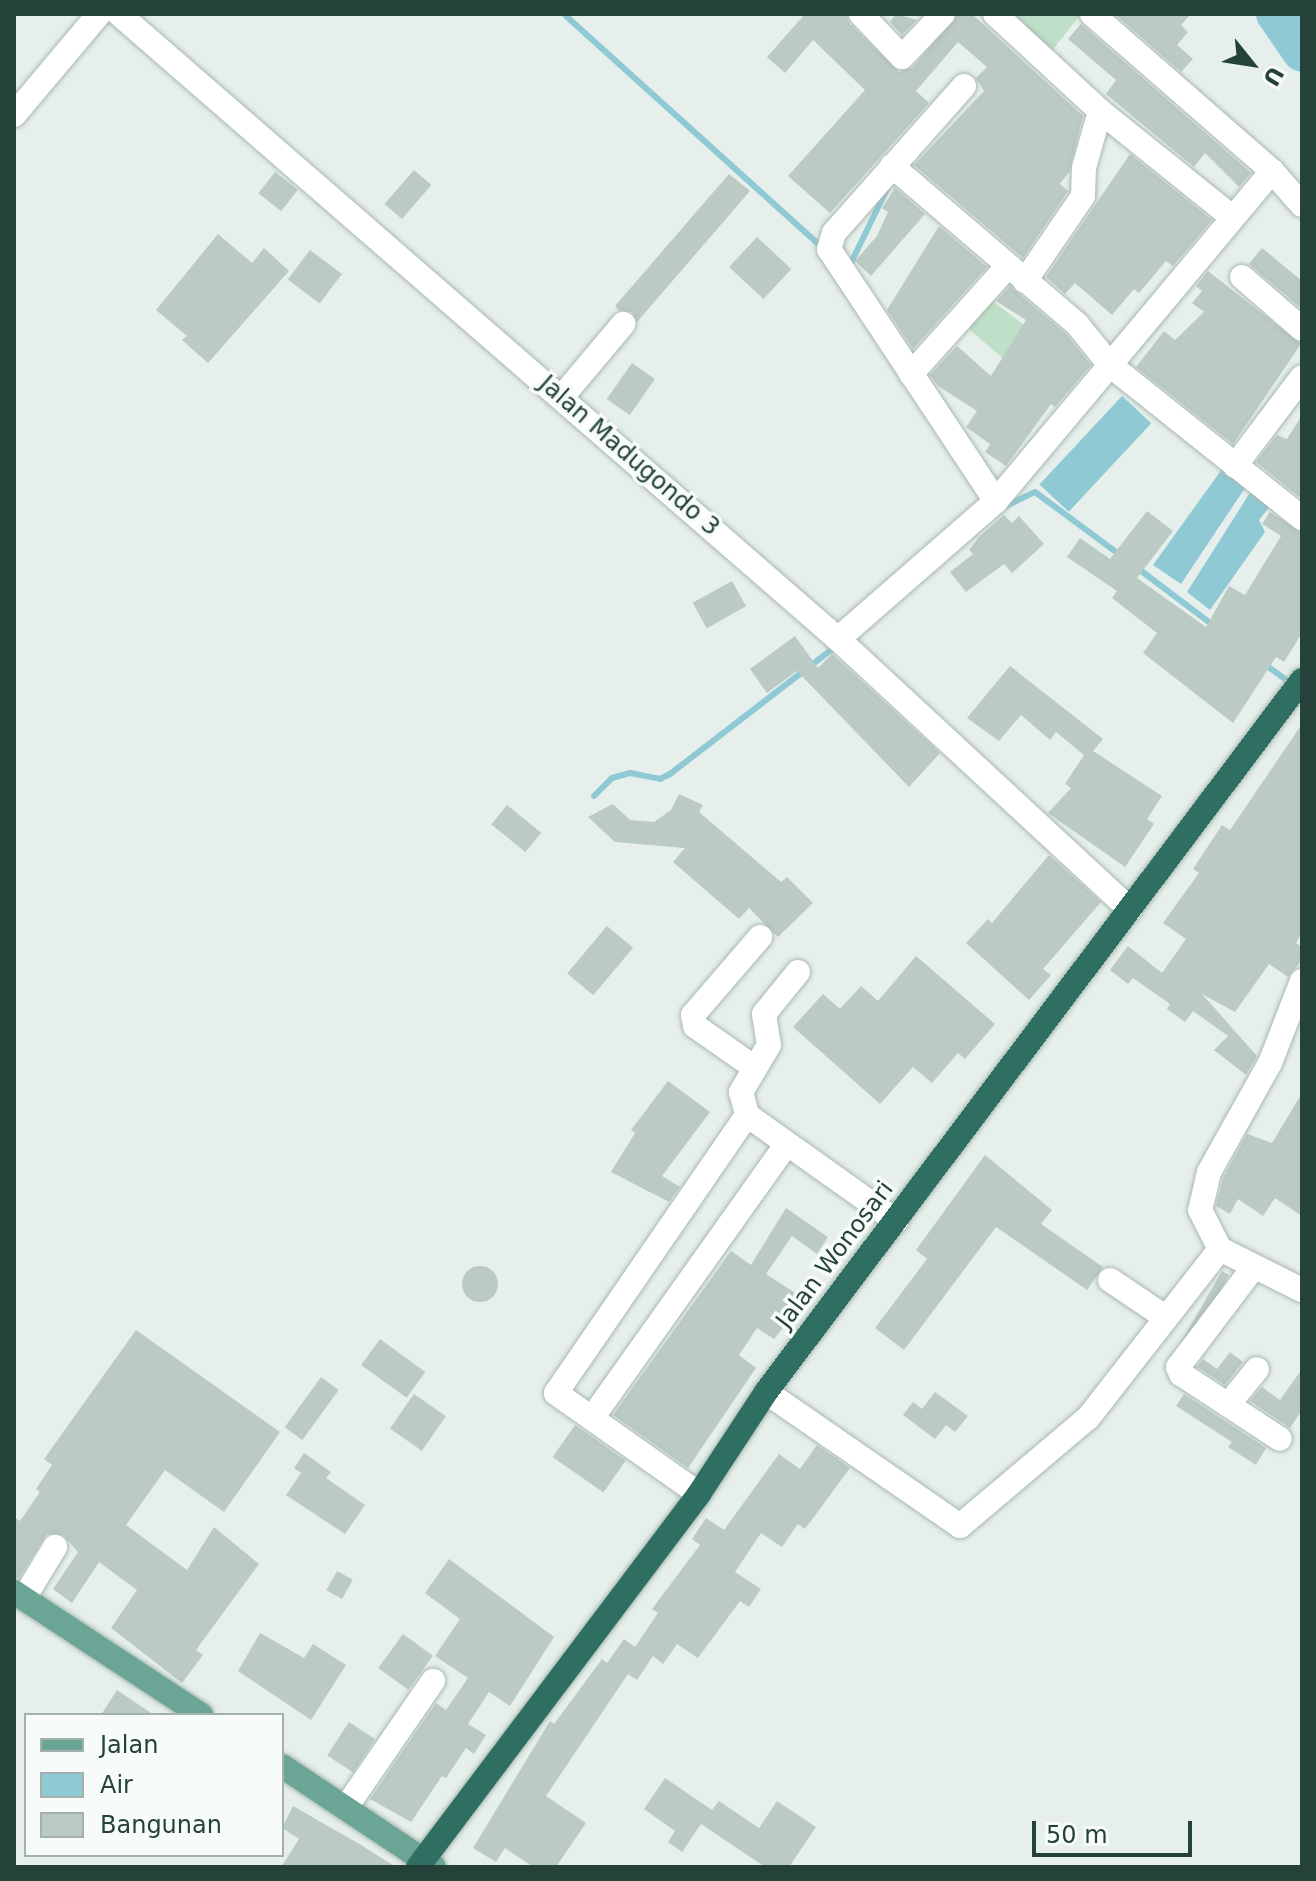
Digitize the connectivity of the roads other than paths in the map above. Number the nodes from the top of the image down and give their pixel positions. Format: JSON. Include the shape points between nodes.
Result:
{"nodes":[{"id":1,"x":99,"y":14,"type":"edge"},
{"id":2,"x":119,"y":14,"type":"edge"},
{"id":3,"x":861,"y":14,"type":"edge"},
{"id":4,"x":943,"y":14,"type":"edge"},
{"id":5,"x":995,"y":14,"type":"edge"},
{"id":6,"x":1092,"y":14,"type":"edge"},
{"id":7,"x":964,"y":86,"type":"dead end"},
{"id":8,"x":1100,"y":111,"type":"junction"},
{"id":9,"x":14,"y":115,"type":"edge"},
{"id":10,"x":892,"y":166,"type":"junction"},
{"id":11,"x":1272,"y":171,"type":"junction"},
{"id":12,"x":1302,"y":205,"type":"edge"},
{"id":13,"x":1232,"y":217,"type":"junction"},
{"id":14,"x":1015,"y":274,"type":"junction"},
{"id":15,"x":1242,"y":277,"type":"dead end"},
{"id":16,"x":623,"y":324,"type":"dead end"},
{"id":17,"x":1302,"y":329,"type":"edge"},
{"id":18,"x":1110,"y":365,"type":"junction"},
{"id":19,"x":911,"y":374,"type":"junction"},
{"id":20,"x":1302,"y":377,"type":"edge"},
{"id":21,"x":561,"y":398,"type":"junction"},
{"id":22,"x":1235,"y":466,"type":"junction"},
{"id":23,"x":999,"y":498,"type":"junction"},
{"id":24,"x":1302,"y":518,"type":"edge"},
{"id":25,"x":838,"y":639,"type":"junction"},
{"id":26,"x":1298,"y":690,"type":"edge"},
{"id":27,"x":1130,"y":909,"type":"junction"},
{"id":28,"x":760,"y":937,"type":"dead end"},
{"id":29,"x":798,"y":972,"type":"dead end"},
{"id":30,"x":1301,"y":995,"type":"edge"},
{"id":31,"x":755,"y":1068,"type":"junction"},
{"id":32,"x":747,"y":1115,"type":"junction"},
{"id":33,"x":787,"y":1144,"type":"junction"},
{"id":34,"x":896,"y":1221,"type":"junction"},
{"id":35,"x":1220,"y":1249,"type":"junction"},
{"id":36,"x":1253,"y":1268,"type":"junction"},
{"id":37,"x":1110,"y":1280,"type":"dead end"},
{"id":38,"x":1302,"y":1290,"type":"edge"},
{"id":39,"x":1165,"y":1317,"type":"junction"},
{"id":40,"x":1257,"y":1369,"type":"dead end"},
{"id":41,"x":766,"y":1392,"type":"junction"},
{"id":42,"x":1228,"y":1405,"type":"junction"},
{"id":43,"x":592,"y":1418,"type":"junction"},
{"id":44,"x":1280,"y":1439,"type":"dead end"},
{"id":45,"x":699,"y":1494,"type":"junction"},
{"id":46,"x":55,"y":1547,"type":"dead end"},
{"id":47,"x":19,"y":1595,"type":"edge"},
{"id":48,"x":433,"y":1681,"type":"dead end"},
{"id":49,"x":198,"y":1713,"type":"edge"},
{"id":50,"x":284,"y":1767,"type":"edge"},
{"id":51,"x":347,"y":1806,"type":"junction"},
{"id":52,"x":425,"y":1865,"type":"edge"}],
"edges":[{"from":1,"to":9,"type":"street"},
{"from":2,"to":21,"type":"street","name":"Jalan Madugondo 3"},
{"from":3,"to":4,"type":"street","via":[[901,57]]},
{"from":5,"to":8,"type":"street"},
{"from":6,"to":11,"type":"street"},
{"from":7,"to":10,"type":"street"},
{"from":8,"to":13,"type":"street"},
{"from":8,"to":14,"type":"street","via":[[1084,168],[1083,196]]},
{"from":10,"to":14,"type":"street"},
{"from":10,"to":19,"type":"street","via":[[834,233],[829,249]]},
{"from":11,"to":12,"type":"street"},
{"from":11,"to":13,"type":"street"},
{"from":13,"to":18,"type":"street"},
{"from":14,"to":18,"type":"street","via":[[1090,336]]},
{"from":14,"to":19,"type":"street"},
{"from":15,"to":17,"type":"street"},
{"from":16,"to":21,"type":"street"},
{"from":18,"to":22,"type":"street"},
{"from":18,"to":23,"type":"street"},
{"from":19,"to":23,"type":"street"},
{"from":20,"to":22,"type":"street"},
{"from":21,"to":25,"type":"street","name":"Jalan Madugondo 3"},
{"from":22,"to":24,"type":"street"},
{"from":23,"to":25,"type":"street"},
{"from":25,"to":27,"type":"street","name":"Jalan Madugondo 3"},
{"from":26,"to":27,"type":"highway","name":"Jalan Wonosari"},
{"from":27,"to":34,"type":"highway","name":"Jalan Wonosari"},
{"from":28,"to":31,"type":"street","via":[[693,1015],[695,1026]]},
{"from":29,"to":31,"type":"street","via":[[764,1014],[769,1045]]},
{"from":30,"to":35,"type":"street","via":[[1203,1186],[1200,1210]]},
{"from":31,"to":32,"type":"street","via":[[741,1092]]},
{"from":32,"to":33,"type":"street"},
{"from":32,"to":43,"type":"street","via":[[556,1393]]},
{"from":33,"to":34,"type":"street"},
{"from":33,"to":43,"type":"street"},
{"from":34,"to":41,"type":"highway","name":"Jalan Wonosari"},
{"from":35,"to":36,"type":"street"},
{"from":35,"to":39,"type":"street"},
{"from":36,"to":38,"type":"street"},
{"from":36,"to":42,"type":"street","via":[[1178,1367]]},
{"from":37,"to":39,"type":"street"},
{"from":39,"to":41,"type":"street","via":[[1137,1361],[1088,1418],[960,1526]]},
{"from":40,"to":42,"type":"street"},
{"from":41,"to":45,"type":"highway","name":"Jalan Wonosari"},
{"from":42,"to":44,"type":"street"},
{"from":43,"to":45,"type":"street"},
{"from":45,"to":52,"type":"highway","name":"Jalan Wonosari"},
{"from":46,"to":47,"type":"street"},
{"from":47,"to":49,"type":"main road"},
{"from":48,"to":51,"type":"street"},
{"from":50,"to":51,"type":"main road"},
{"from":51,"to":52,"type":"main road"}]}
